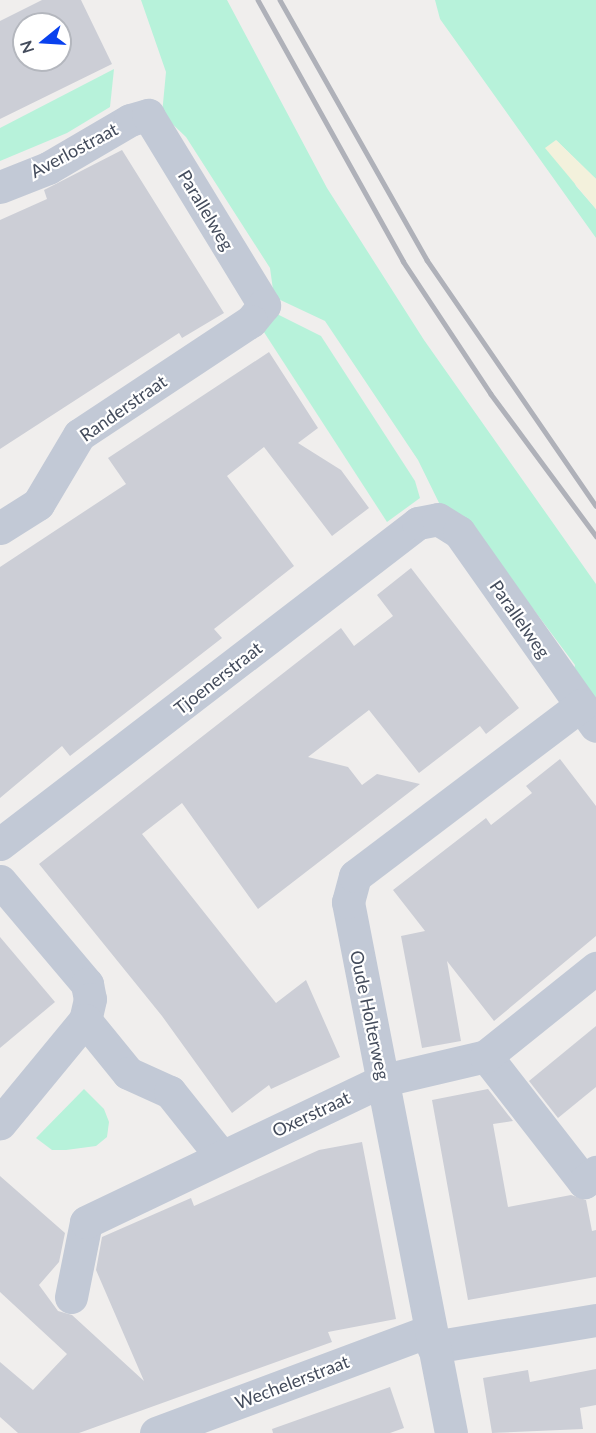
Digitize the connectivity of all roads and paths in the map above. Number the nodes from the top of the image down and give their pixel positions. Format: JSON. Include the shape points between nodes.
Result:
{"nodes":[{"id":1,"x":148,"y":116,"type":"joint"},
{"id":2,"x":0,"y":187,"type":"edge"},
{"id":3,"x":264,"y":305,"type":"joint"},
{"id":4,"x":438,"y":519,"type":"joint"},
{"id":5,"x":0,"y":528,"type":"edge"},
{"id":6,"x":589,"y":715,"type":"edge"},
{"id":7,"x":0,"y":844,"type":"edge"},
{"id":8,"x":0,"y":881,"type":"edge"},
{"id":9,"x":596,"y":968,"type":"edge"},
{"id":10,"x":85,"y":1020,"type":"junction"},
{"id":11,"x":486,"y":1056,"type":"junction"},
{"id":12,"x":384,"y":1080,"type":"junction"},
{"id":13,"x":0,"y":1123,"type":"edge"},
{"id":14,"x":221,"y":1156,"type":"junction"},
{"id":15,"x":596,"y":1172,"type":"edge"},
{"id":16,"x":71,"y":1297,"type":"dead end"},
{"id":17,"x":596,"y":1320,"type":"edge"},
{"id":18,"x":431,"y":1339,"type":"junction"},
{"id":19,"x":156,"y":1433,"type":"edge"},
{"id":20,"x":451,"y":1433,"type":"edge"}],
"edges":[{"from":1,"to":2,"type":"street","name":"Averlostraat","via":[[130,120],[48,168]]},
{"from":1,"to":3,"type":"street","name":"Parallelweg"},
{"from":3,"to":5,"type":"street","name":"Randerstraat","via":[[251,321],[79,435],[38,504]]},
{"from":4,"to":6,"type":"street","name":"Parallelweg","via":[[459,532]]},
{"from":4,"to":7,"type":"street","name":"Tjoenerstraat","via":[[405,529]]},
{"from":6,"to":12,"type":"street","name":"Oude Holterweg","via":[[355,876],[348,902]]},
{"from":8,"to":10,"type":"street","via":[[87,984],[90,999]]},
{"from":9,"to":11,"type":"street","name":"Oxerstraat"},
{"from":10,"to":13,"type":"street","via":[[39,1069],[32,1086]]},
{"from":10,"to":14,"type":"street","via":[[128,1073],[170,1092]]},
{"from":11,"to":12,"type":"street","name":"Oxerstraat"},
{"from":11,"to":15,"type":"street","via":[[584,1182]]},
{"from":12,"to":14,"type":"street","name":"Oxerstraat"},
{"from":12,"to":18,"type":"street","name":"Oude Holterweg"},
{"from":14,"to":16,"type":"street","name":"Oxerstraat","via":[[86,1222]]},
{"from":17,"to":18,"type":"street","name":"Wechelerstraat"},
{"from":18,"to":19,"type":"street","name":"Wechelerstraat"},
{"from":18,"to":20,"type":"street","name":"Oude Holterweg"}]}
